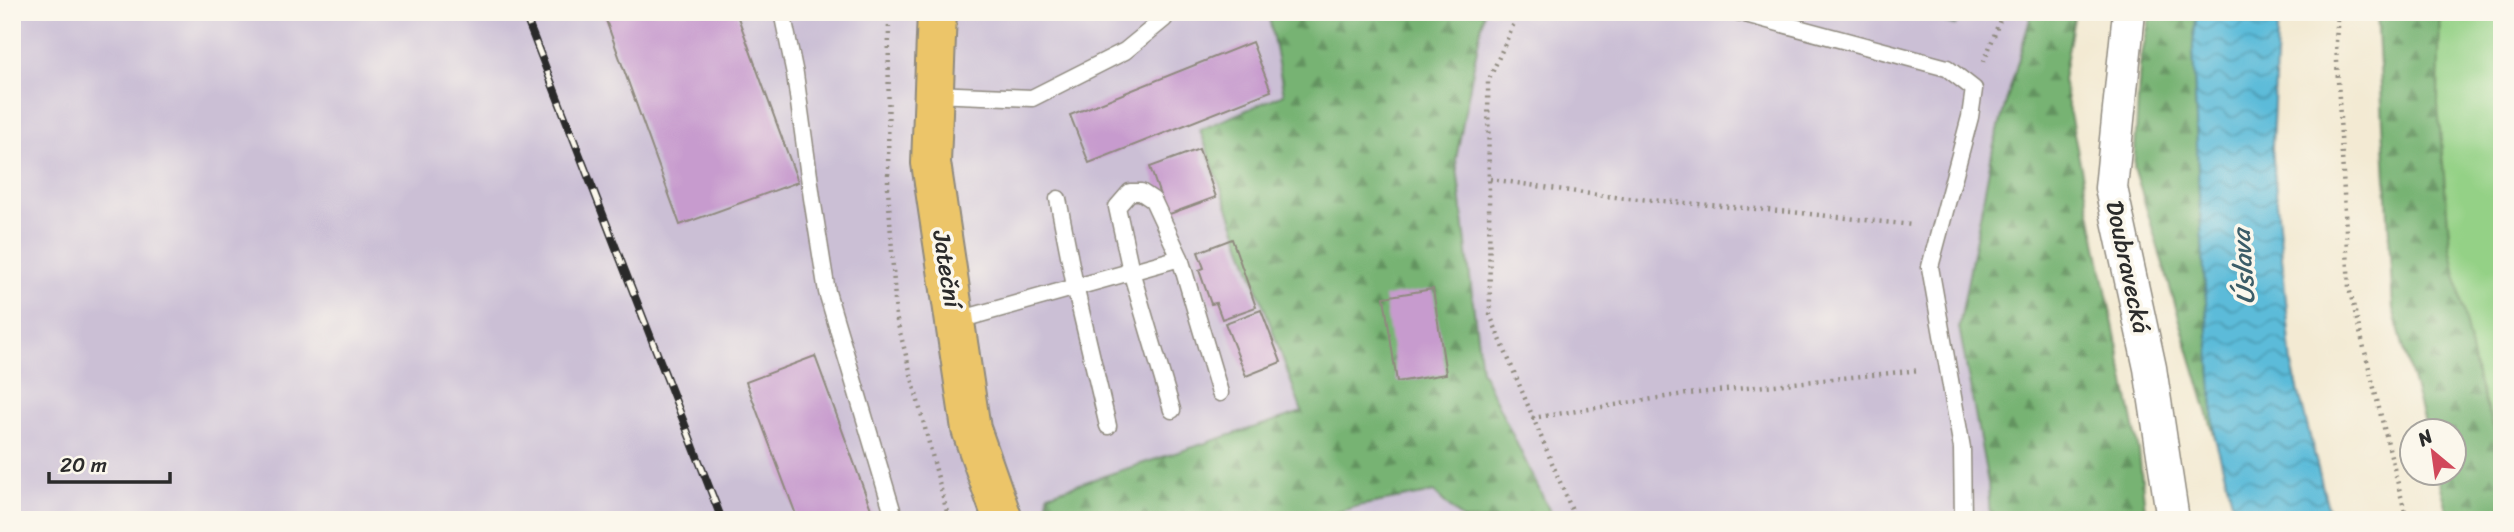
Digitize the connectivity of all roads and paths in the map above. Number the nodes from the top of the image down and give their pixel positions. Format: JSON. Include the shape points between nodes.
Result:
{"nodes":[{"id":1,"x":782,"y":12,"type":"edge"},
{"id":2,"x":937,"y":12,"type":"edge"},
{"id":3,"x":1166,"y":12,"type":"edge"},
{"id":4,"x":1518,"y":12,"type":"edge"},
{"id":5,"x":1738,"y":12,"type":"edge"},
{"id":6,"x":2003,"y":12,"type":"edge"},
{"id":7,"x":2129,"y":12,"type":"edge"},
{"id":8,"x":2338,"y":12,"type":"edge"},
{"id":9,"x":1974,"y":89,"type":"junction"},
{"id":10,"x":933,"y":94,"type":"junction"},
{"id":11,"x":1490,"y":178,"type":"junction"},
{"id":12,"x":1058,"y":199,"type":"dead end"},
{"id":13,"x":1940,"y":229,"type":"junction"},
{"id":14,"x":1180,"y":258,"type":"junction"},
{"id":15,"x":1131,"y":271,"type":"junction"},
{"id":16,"x":1075,"y":286,"type":"junction"},
{"id":17,"x":955,"y":321,"type":"junction"},
{"id":18,"x":1948,"y":367,"type":"junction"},
{"id":19,"x":1220,"y":393,"type":"dead end"},
{"id":20,"x":1171,"y":410,"type":"dead end"},
{"id":21,"x":1532,"y":418,"type":"junction"},
{"id":22,"x":1108,"y":426,"type":"dead end"},
{"id":23,"x":895,"y":520,"type":"edge"},
{"id":24,"x":1003,"y":520,"type":"edge"},
{"id":25,"x":1576,"y":520,"type":"edge"},
{"id":26,"x":1963,"y":520,"type":"edge"},
{"id":27,"x":2173,"y":520,"type":"edge"},
{"id":28,"x":2407,"y":520,"type":"edge"}],
"edges":[{"from":1,"to":23,"type":"lane","via":[[827,292]]},
{"from":2,"to":10,"type":"main road","name":"Jateční"},
{"from":3,"to":10,"type":"lane","via":[[1164,19],[1125,51],[1032,98]]},
{"from":4,"to":11,"type":"path","via":[[1488,82]]},
{"from":5,"to":9,"type":"lane","via":[[1947,68]]},
{"from":6,"to":9,"type":"path"},
{"from":7,"to":27,"type":"street","name":"Doubravecká","via":[[2112,188],[2150,368]]},
{"from":8,"to":28,"type":"path","via":[[2349,288]]},
{"from":9,"to":13,"type":"lane"},
{"from":10,"to":17,"type":"main road","name":"Jateční","via":[[931,163]]},
{"from":11,"to":13,"type":"path","via":[[1604,196]]},
{"from":11,"to":21,"type":"path","via":[[1490,315]]},
{"from":12,"to":16,"type":"lane"},
{"from":13,"to":18,"type":"lane","via":[[1930,267]]},
{"from":14,"to":15,"type":"lane"},
{"from":14,"to":15,"type":"lane","via":[[1153,200],[1141,192],[1130,192],[1117,207]]},
{"from":14,"to":19,"type":"lane"},
{"from":15,"to":16,"type":"lane"},
{"from":15,"to":20,"type":"lane"},
{"from":16,"to":17,"type":"lane"},
{"from":16,"to":22,"type":"lane"},
{"from":17,"to":24,"type":"main road","name":"Jateční","via":[[971,429]]},
{"from":18,"to":21,"type":"path","via":[[1678,395]]},
{"from":18,"to":26,"type":"lane","via":[[1962,448]]},
{"from":21,"to":25,"type":"path"}]}
